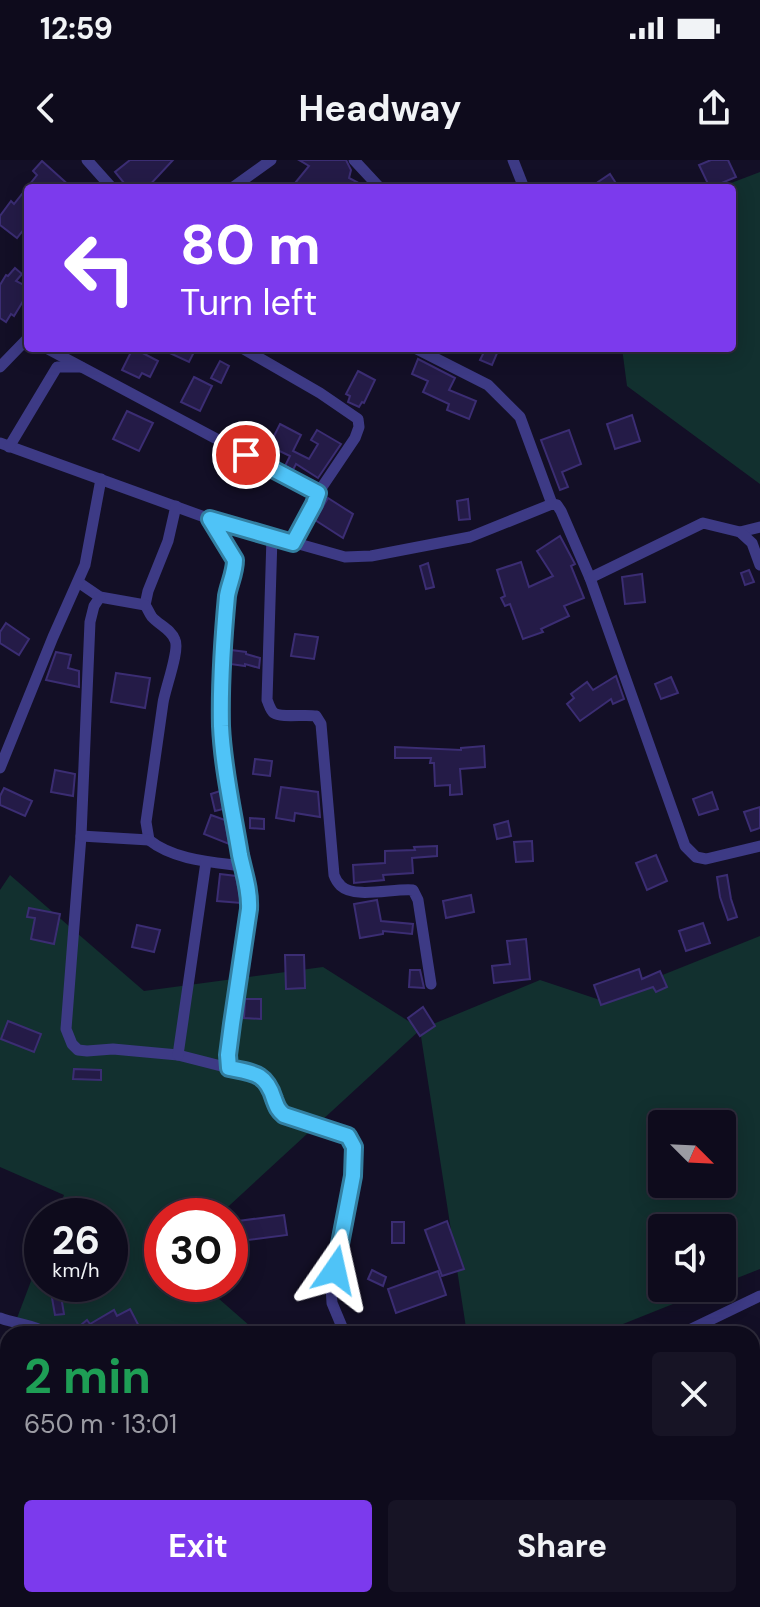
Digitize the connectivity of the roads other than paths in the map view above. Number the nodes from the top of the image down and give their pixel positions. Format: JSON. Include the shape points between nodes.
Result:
{"nodes":[{"id":1,"x":87,"y":160,"type":"edge"},
{"id":2,"x":271,"y":160,"type":"edge"},
{"id":3,"x":354,"y":160,"type":"edge"},
{"id":4,"x":513,"y":160,"type":"edge"},
{"id":5,"x":108,"y":184,"type":"edge"},
{"id":6,"x":238,"y":184,"type":"edge"},
{"id":7,"x":376,"y":184,"type":"edge"},
{"id":8,"x":522,"y":184,"type":"edge"},
{"id":9,"x":24,"y":342,"type":"edge"},
{"id":10,"x":53,"y":352,"type":"edge"},
{"id":11,"x":249,"y":352,"type":"edge"},
{"id":12,"x":423,"y":352,"type":"edge"},
{"id":13,"x":0,"y":367,"type":"edge"},
{"id":14,"x":81,"y":367,"type":"junction"},
{"id":15,"x":2,"y":445,"type":"edge"},
{"id":16,"x":101,"y":479,"type":"junction"},
{"id":17,"x":318,"y":493,"type":"junction"},
{"id":18,"x":552,"y":504,"type":"junction"},
{"id":19,"x":176,"y":506,"type":"junction"},
{"id":20,"x":210,"y":519,"type":"junction"},
{"id":21,"x":760,"y":527,"type":"edge"},
{"id":22,"x":740,"y":532,"type":"junction"},
{"id":23,"x":272,"y":537,"type":"junction"},
{"id":24,"x":293,"y":543,"type":"junction"},
{"id":25,"x":760,"y":565,"type":"edge"},
{"id":26,"x":590,"y":578,"type":"junction"},
{"id":27,"x":78,"y":582,"type":"junction"},
{"id":28,"x":100,"y":597,"type":"junction"},
{"id":29,"x":145,"y":605,"type":"junction"},
{"id":30,"x":0,"y":768,"type":"edge"},
{"id":31,"x":81,"y":836,"type":"junction"},
{"id":32,"x":149,"y":840,"type":"junction"},
{"id":33,"x":760,"y":846,"type":"edge"},
{"id":34,"x":206,"y":862,"type":"junction"},
{"id":35,"x":242,"y":866,"type":"junction"},
{"id":36,"x":431,"y":984,"type":"dead end"},
{"id":37,"x":178,"y":1055,"type":"junction"},
{"id":38,"x":229,"y":1068,"type":"junction"},
{"id":39,"x":760,"y":1296,"type":"edge"},
{"id":40,"x":0,"y":1318,"type":"edge"},
{"id":41,"x":26,"y":1326,"type":"edge"},
{"id":42,"x":342,"y":1326,"type":"edge"},
{"id":43,"x":698,"y":1326,"type":"edge"}],
"edges":[{"from":1,"to":5,"type":"street"},
{"from":2,"to":6,"type":"street"},
{"from":3,"to":7,"type":"street"},
{"from":4,"to":8,"type":"street"},
{"from":9,"to":13,"type":"street"},
{"from":10,"to":14,"type":"street"},
{"from":11,"to":17,"type":"street","via":[[358,419],[355,438]]},
{"from":12,"to":18,"type":"street","via":[[488,385],[520,417]]},
{"from":14,"to":15,"type":"street","via":[[57,367]]},
{"from":14,"to":17,"type":"street"},
{"from":15,"to":16,"type":"street"},
{"from":16,"to":19,"type":"street"},
{"from":16,"to":27,"type":"street"},
{"from":17,"to":24,"type":"street"},
{"from":18,"to":24,"type":"street","via":[[470,537],[371,556],[345,557]]},
{"from":18,"to":26,"type":"street","via":[[561,511]]},
{"from":19,"to":20,"type":"street"},
{"from":19,"to":29,"type":"street"},
{"from":20,"to":23,"type":"street"},
{"from":20,"to":35,"type":"street","via":[[235,560],[228,592],[221,727]]},
{"from":21,"to":22,"type":"street"},
{"from":22,"to":25,"type":"street","via":[[752,543]]},
{"from":22,"to":26,"type":"street","via":[[703,523]]},
{"from":23,"to":24,"type":"street"},
{"from":23,"to":36,"type":"street","via":[[267,700],[275,714],[316,716],[321,724],[334,875],[347,890],[413,890]]},
{"from":26,"to":33,"type":"street","via":[[685,846],[706,859]]},
{"from":27,"to":28,"type":"street"},
{"from":27,"to":30,"type":"street"},
{"from":28,"to":29,"type":"street"},
{"from":28,"to":31,"type":"street","via":[[90,622]]},
{"from":29,"to":32,"type":"street","via":[[176,640],[146,822]]},
{"from":31,"to":32,"type":"street"},
{"from":31,"to":37,"type":"street","via":[[66,1029],[72,1044],[87,1051]]},
{"from":32,"to":34,"type":"street","via":[[160,849]]},
{"from":34,"to":35,"type":"street"},
{"from":34,"to":37,"type":"street"},
{"from":35,"to":38,"type":"street","via":[[249,909]]},
{"from":37,"to":38,"type":"street"},
{"from":38,"to":42,"type":"street","via":[[270,1084],[284,1115],[348,1136],[354,1147],[331,1286]]},
{"from":39,"to":43,"type":"street"},
{"from":40,"to":41,"type":"street"}]}
